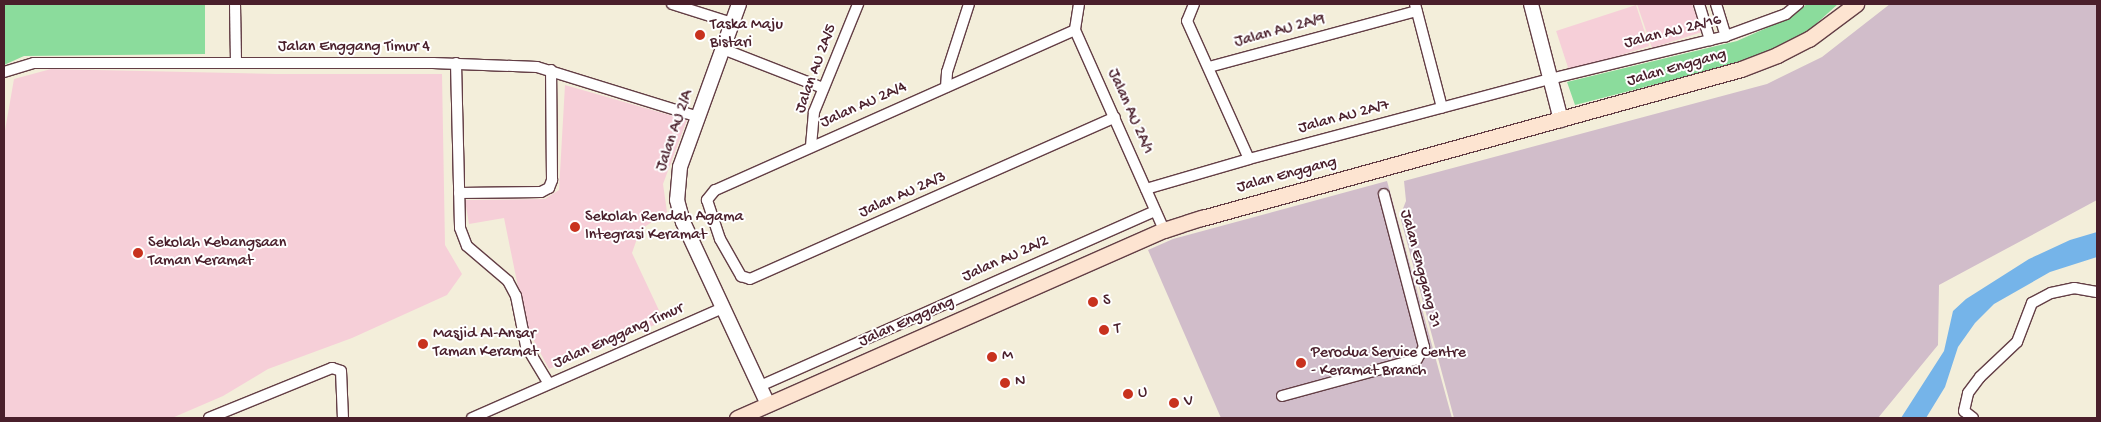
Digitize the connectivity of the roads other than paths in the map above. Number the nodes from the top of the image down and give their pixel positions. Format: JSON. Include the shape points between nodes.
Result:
{"nodes":[{"id":1,"x":235,"y":4,"type":"edge"},
{"id":2,"x":672,"y":4,"type":"edge"},
{"id":3,"x":739,"y":4,"type":"edge"},
{"id":4,"x":858,"y":4,"type":"edge"},
{"id":5,"x":969,"y":4,"type":"edge"},
{"id":6,"x":1079,"y":4,"type":"edge"},
{"id":7,"x":1194,"y":4,"type":"edge"},
{"id":8,"x":1531,"y":4,"type":"edge"},
{"id":9,"x":1698,"y":4,"type":"edge"},
{"id":10,"x":1716,"y":4,"type":"edge"},
{"id":11,"x":1798,"y":4,"type":"edge"},
{"id":12,"x":1856,"y":4,"type":"edge"},
{"id":13,"x":1416,"y":8,"type":"edge"},
{"id":14,"x":732,"y":23,"type":"junction"},
{"id":15,"x":1075,"y":30,"type":"junction"},
{"id":16,"x":1726,"y":36,"type":"junction"},
{"id":17,"x":1710,"y":40,"type":"junction"},
{"id":18,"x":723,"y":49,"type":"junction"},
{"id":19,"x":236,"y":63,"type":"junction"},
{"id":20,"x":456,"y":63,"type":"junction"},
{"id":21,"x":1209,"y":67,"type":"junction"},
{"id":22,"x":551,"y":70,"type":"junction"},
{"id":23,"x":4,"y":72,"type":"edge"},
{"id":24,"x":1550,"y":79,"type":"junction"},
{"id":25,"x":946,"y":87,"type":"junction"},
{"id":26,"x":823,"y":88,"type":"junction"},
{"id":27,"x":1442,"y":108,"type":"junction"},
{"id":28,"x":699,"y":117,"type":"junction"},
{"id":29,"x":1115,"y":117,"type":"junction"},
{"id":30,"x":1561,"y":120,"type":"junction"},
{"id":31,"x":811,"y":146,"type":"junction"},
{"id":32,"x":1248,"y":159,"type":"junction"},
{"id":33,"x":1146,"y":189,"type":"junction"},
{"id":34,"x":459,"y":193,"type":"junction"},
{"id":35,"x":1384,"y":194,"type":"dead end"},
{"id":36,"x":1155,"y":211,"type":"junction"},
{"id":37,"x":1164,"y":230,"type":"junction"},
{"id":38,"x":720,"y":239,"type":"joint"},
{"id":39,"x":2097,"y":292,"type":"edge"},
{"id":40,"x":723,"y":308,"type":"junction"},
{"id":41,"x":549,"y":384,"type":"junction"},
{"id":42,"x":760,"y":386,"type":"junction"},
{"id":43,"x":1282,"y":396,"type":"dead end"},
{"id":44,"x":768,"y":404,"type":"junction"},
{"id":45,"x":209,"y":418,"type":"edge"},
{"id":46,"x":343,"y":418,"type":"edge"},
{"id":47,"x":472,"y":418,"type":"edge"},
{"id":48,"x":737,"y":418,"type":"edge"},
{"id":49,"x":1973,"y":418,"type":"edge"}],
"edges":[{"from":1,"to":19,"type":"street"},
{"from":2,"to":14,"type":"street"},
{"from":3,"to":14,"type":"street","name":"Jalan AU 2/A"},
{"from":4,"to":26,"type":"street","name":"Jalan AU 2A/5"},
{"from":5,"to":25,"type":"street","via":[[947,72]]},
{"from":6,"to":15,"type":"street"},
{"from":7,"to":21,"type":"street","via":[[1187,21]]},
{"from":8,"to":24,"type":"street"},
{"from":9,"to":17,"type":"street"},
{"from":10,"to":16,"type":"street"},
{"from":11,"to":16,"type":"street","name":"Jalan AU 2A/16","via":[[1786,14]]},
{"from":12,"to":30,"type":"main road","name":"Jalan Enggang","via":[[1809,39],[1778,55],[1741,69]]},
{"from":13,"to":21,"type":"street","name":"Jalan AU 2A/9"},
{"from":13,"to":27,"type":"street"},
{"from":14,"to":18,"type":"street","name":"Jalan AU 2/A"},
{"from":15,"to":25,"type":"street","name":"Jalan AU 2A/4"},
{"from":15,"to":29,"type":"street","name":"Jalan AU 2A/1"},
{"from":16,"to":17,"type":"street","name":"Jalan AU 2A/16"},
{"from":17,"to":24,"type":"street","name":"Jalan AU 2A/16"},
{"from":18,"to":26,"type":"street"},
{"from":18,"to":28,"type":"street","name":"Jalan AU 2/A"},
{"from":19,"to":20,"type":"street","name":"Jalan Enggang Timur 4"},
{"from":19,"to":23,"type":"street","name":"Jalan Enggang Timur 4","via":[[34,63]]},
{"from":20,"to":22,"type":"street","name":"Jalan Enggang Timur 4"},
{"from":20,"to":34,"type":"street"},
{"from":21,"to":32,"type":"street"},
{"from":22,"to":28,"type":"street","name":"Jalan Enggang Timur 4"},
{"from":22,"to":34,"type":"street","via":[[552,180],[548,188],[541,192]]},
{"from":24,"to":27,"type":"street","name":"Jalan AU 2A/7"},
{"from":24,"to":30,"type":"street"},
{"from":25,"to":31,"type":"street","name":"Jalan AU 2A/4"},
{"from":26,"to":31,"type":"street","name":"Jalan AU 2A/5","via":[[814,112]]},
{"from":27,"to":32,"type":"street","name":"Jalan AU 2A/7"},
{"from":28,"to":40,"type":"street","name":"Jalan AU 2/A","via":[[680,167],[677,200],[683,222]]},
{"from":29,"to":33,"type":"street","name":"Jalan AU 2A/1"},
{"from":29,"to":38,"type":"street","name":"Jalan AU 2A/3","via":[[750,279],[741,276]]},
{"from":30,"to":37,"type":"main road","name":"Jalan Enggang"},
{"from":31,"to":38,"type":"street","name":"Jalan AU 2A/4","via":[[714,190],[707,200]]},
{"from":32,"to":33,"type":"street","name":"Jalan AU 2A/7"},
{"from":33,"to":36,"type":"street","name":"Jalan AU 2A/1"},
{"from":34,"to":41,"type":"street","via":[[460,228],[467,246],[508,281],[516,296],[526,346]]},
{"from":35,"to":43,"type":"street","name":"Jalan Enggang 31","via":[[1424,347],[1417,359]]},
{"from":36,"to":37,"type":"street","name":"Jalan AU 2A/1"},
{"from":36,"to":42,"type":"street","name":"Jalan AU 2A/2"},
{"from":37,"to":44,"type":"main road","name":"Jalan Enggang"},
{"from":39,"to":49,"type":"street","via":[[2074,288],[2051,293],[2032,303],[2017,342],[1968,393],[1964,411]]},
{"from":40,"to":41,"type":"street","name":"Jalan Enggang Timur"},
{"from":40,"to":42,"type":"street","name":"Jalan AU 2/A"},
{"from":41,"to":47,"type":"street","name":"Jalan Enggang Timur"},
{"from":42,"to":44,"type":"street","name":"Jalan AU 2/A"},
{"from":44,"to":48,"type":"main road","name":"Jalan Enggang"},
{"from":45,"to":46,"type":"street","via":[[332,368],[341,370]]}]}
